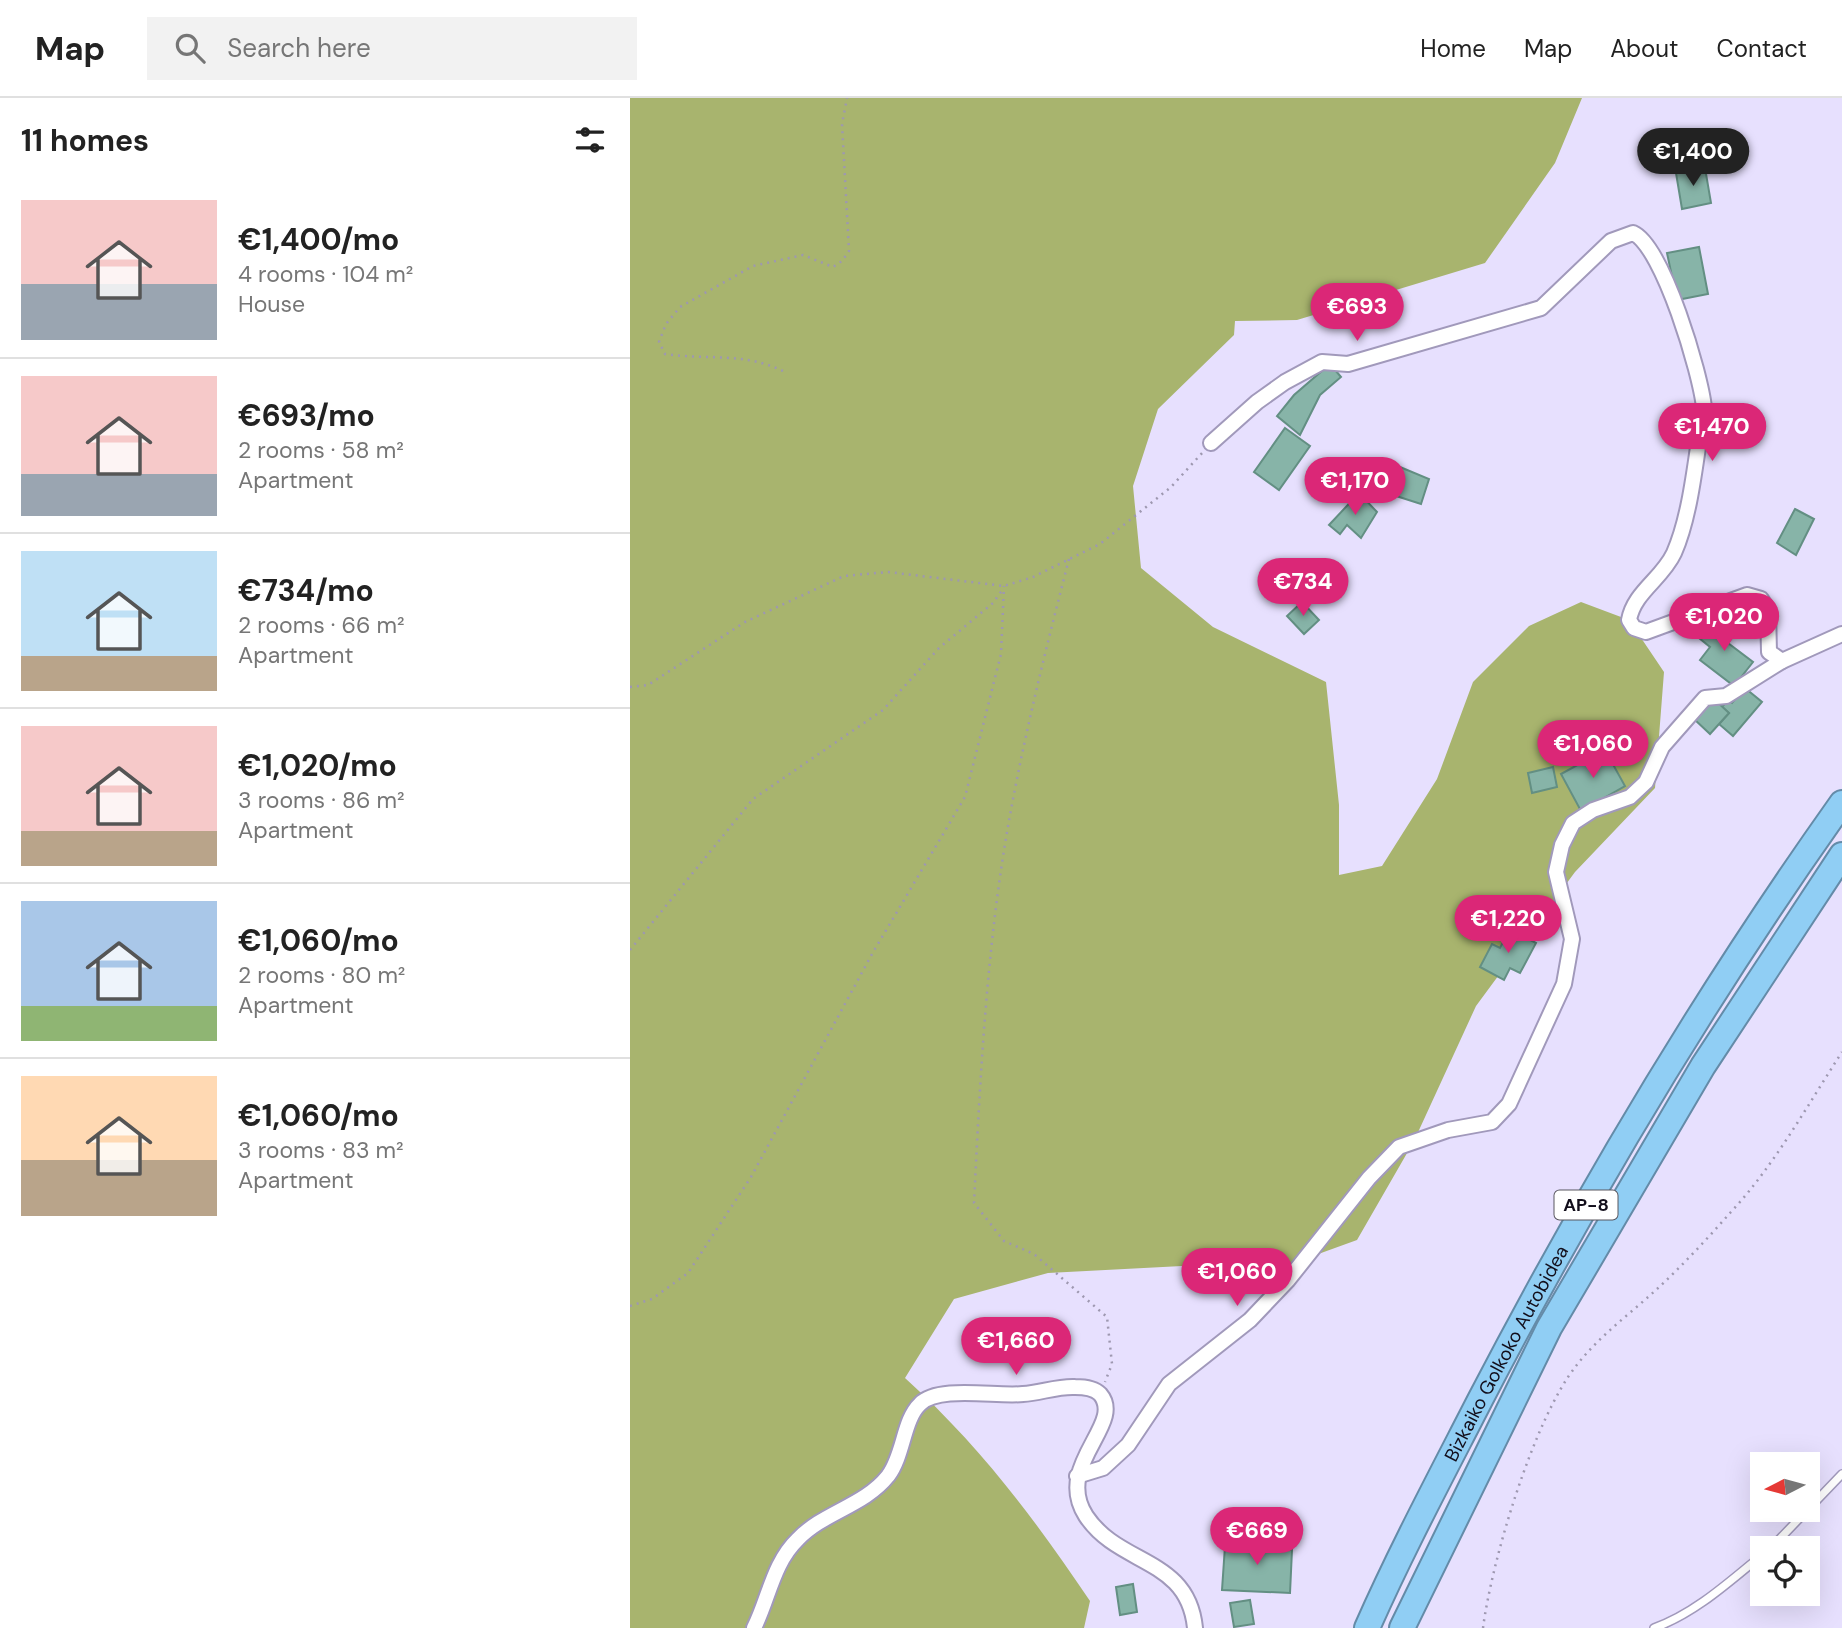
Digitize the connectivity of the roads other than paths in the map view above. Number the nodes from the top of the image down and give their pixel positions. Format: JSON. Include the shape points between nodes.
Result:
{"nodes":[{"id":1,"x":1212,"y":443,"type":"road end"},
{"id":2,"x":1842,"y":634,"type":"edge"},
{"id":3,"x":1782,"y":661,"type":"junction"},
{"id":4,"x":1842,"y":803,"type":"edge"},
{"id":5,"x":1842,"y":855,"type":"edge"},
{"id":6,"x":1842,"y":1474,"type":"edge"},
{"id":7,"x":1077,"y":1476,"type":"junction"},
{"id":8,"x":1782,"y":1536,"type":"edge"},
{"id":9,"x":1750,"y":1565,"type":"edge"},
{"id":10,"x":754,"y":1628,"type":"edge"},
{"id":11,"x":1195,"y":1628,"type":"edge"},
{"id":12,"x":1367,"y":1628,"type":"edge"},
{"id":13,"x":1402,"y":1628,"type":"edge"},
{"id":14,"x":1654,"y":1628,"type":"edge"}],
"edges":[{"from":1,"to":3,"type":"street","via":[[1257,402],[1322,362],[1348,364],[1541,308],[1611,241],[1633,233],[1654,252],[1680,318],[1704,408],[1680,539],[1662,573],[1631,607],[1629,620],[1634,628],[1646,632],[1747,595],[1761,599],[1768,610],[1769,652]]},
{"from":2,"to":3,"type":"street"},
{"from":3,"to":7,"type":"street","via":[[1726,696],[1705,698],[1662,747],[1646,782],[1630,797],[1593,810],[1573,823],[1556,872],[1572,939],[1564,984],[1509,1104],[1492,1122],[1448,1130],[1399,1147],[1250,1320],[1169,1384],[1128,1445],[1103,1468]]},
{"from":4,"to":12,"type":"highway","name":"Bizkaiko Golkoko Autobidea","number":"AP-8","via":[[1758,926],[1608,1165],[1530,1303]]},
{"from":5,"to":13,"type":"highway","name":"Bizkaiko Golkoko Autobidea","number":"AP-8","via":[[1703,1066],[1549,1328]]},
{"from":6,"to":8,"type":"lane"},
{"from":7,"to":10,"type":"street","via":[[1106,1418],[1100,1395],[1092,1389],[1073,1386],[1022,1395],[932,1396],[912,1416],[902,1452],[883,1482],[866,1497],[814,1526],[789,1548]]},
{"from":7,"to":11,"type":"street","via":[[1078,1499],[1098,1532],[1171,1576],[1191,1601]]},
{"from":9,"to":14,"type":"lane","via":[[1717,1592]]}]}
